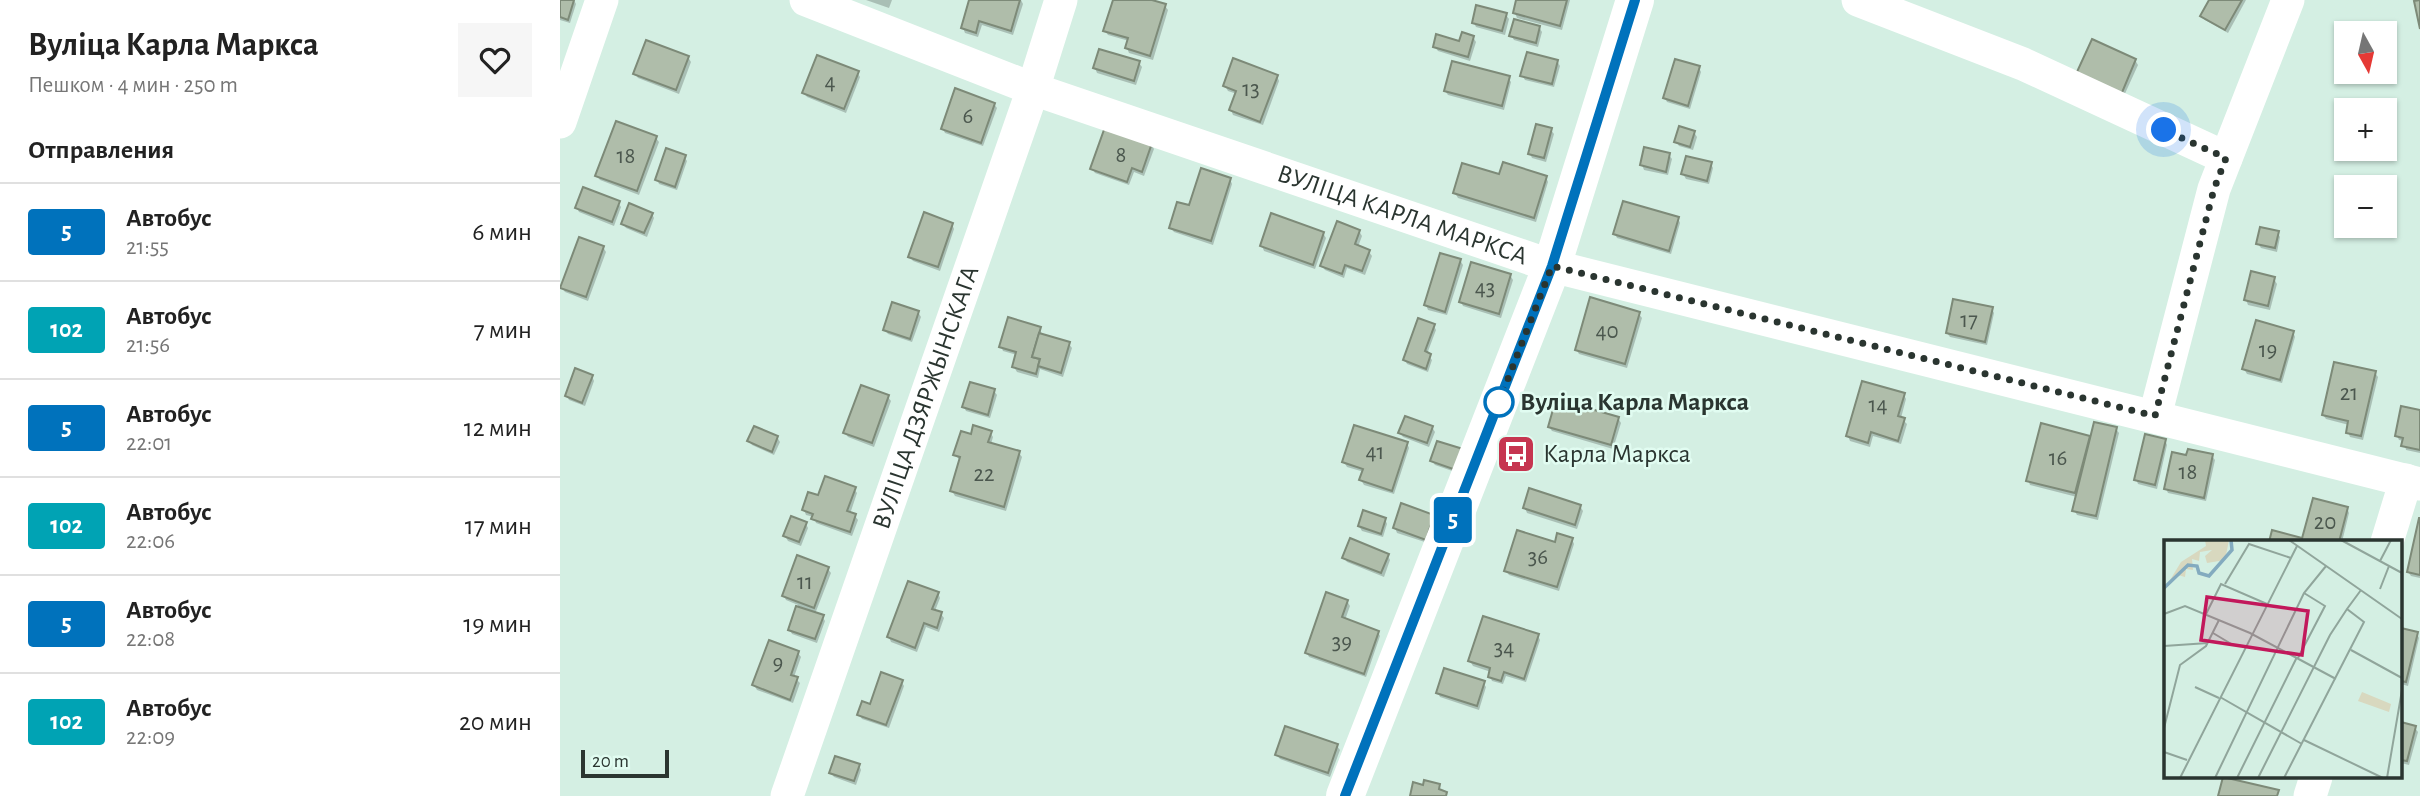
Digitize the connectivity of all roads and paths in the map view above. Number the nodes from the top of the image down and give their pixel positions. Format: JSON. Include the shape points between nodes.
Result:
{"nodes":[{"id":1,"x":602,"y":0,"type":"edge"},
{"id":2,"x":806,"y":0,"type":"edge"},
{"id":3,"x":1061,"y":0,"type":"edge"},
{"id":4,"x":1635,"y":0,"type":"edge"},
{"id":5,"x":1858,"y":0,"type":"edge"},
{"id":6,"x":2288,"y":0,"type":"edge"},
{"id":7,"x":1033,"y":89,"type":"junction"},
{"id":8,"x":560,"y":122,"type":"edge"},
{"id":9,"x":2226,"y":158,"type":"junction"},
{"id":10,"x":1552,"y":266,"type":"junction"},
{"id":11,"x":2155,"y":416,"type":"junction"},
{"id":12,"x":2413,"y":482,"type":"edge"},
{"id":13,"x":2388,"y":540,"type":"edge"},
{"id":14,"x":2316,"y":778,"type":"edge"},
{"id":15,"x":787,"y":796,"type":"edge"},
{"id":16,"x":1345,"y":796,"type":"edge"},
{"id":17,"x":2310,"y":796,"type":"edge"}],
"edges":[{"from":1,"to":8,"type":"street"},
{"from":2,"to":7,"type":"street","name":"ВУЛІЦА КАРЛА МАРКСА"},
{"from":3,"to":7,"type":"street","name":"ВУЛІЦА ДЗЯРЖЫНСКАГА"},
{"from":4,"to":10,"type":"street"},
{"from":5,"to":9,"type":"street","via":[[2023,64]]},
{"from":6,"to":9,"type":"street"},
{"from":7,"to":10,"type":"street","name":"ВУЛІЦА КАРЛА МАРКСА"},
{"from":7,"to":15,"type":"street","name":"ВУЛІЦА ДЗЯРЖЫНСКАГА"},
{"from":9,"to":11,"type":"street"},
{"from":10,"to":11,"type":"street","name":"ВУЛІЦА КАРЛА МАРКСА"},
{"from":10,"to":16,"type":"street"},
{"from":11,"to":12,"type":"street","name":"ВУЛІЦА КАРЛА МАРКСА"},
{"from":12,"to":13,"type":"street"},
{"from":14,"to":17,"type":"street"}]}
